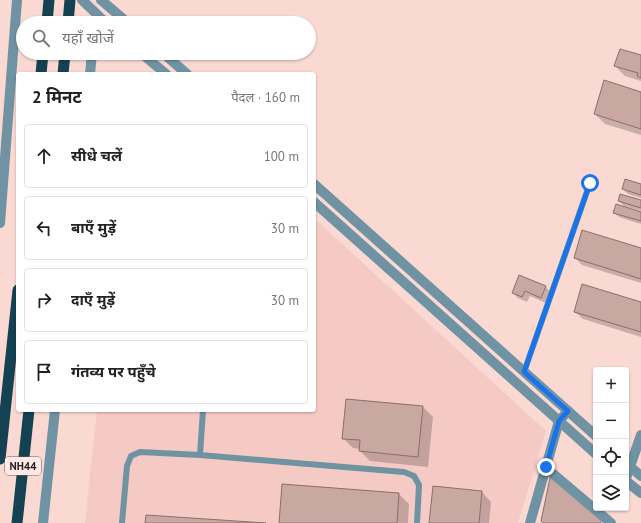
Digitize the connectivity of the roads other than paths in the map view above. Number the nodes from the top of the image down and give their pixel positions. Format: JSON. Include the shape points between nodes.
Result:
{"nodes":[{"id":1,"x":17,"y":0,"type":"edge"},
{"id":2,"x":49,"y":0,"type":"edge"},
{"id":3,"x":70,"y":0,"type":"edge"},
{"id":4,"x":82,"y":0,"type":"edge"},
{"id":5,"x":99,"y":0,"type":"edge"},
{"id":6,"x":48,"y":16,"type":"edge"},
{"id":7,"x":69,"y":16,"type":"edge"},
{"id":8,"x":94,"y":16,"type":"edge"},
{"id":9,"x":96,"y":16,"type":"edge"},
{"id":10,"x":119,"y":16,"type":"edge"},
{"id":11,"x":42,"y":60,"type":"edge"},
{"id":12,"x":64,"y":60,"type":"edge"},
{"id":13,"x":91,"y":60,"type":"edge"},
{"id":14,"x":149,"y":60,"type":"edge"},
{"id":15,"x":171,"y":60,"type":"edge"},
{"id":16,"x":41,"y":72,"type":"edge"},
{"id":17,"x":63,"y":72,"type":"edge"},
{"id":18,"x":90,"y":72,"type":"edge"},
{"id":19,"x":164,"y":72,"type":"edge"},
{"id":20,"x":185,"y":72,"type":"edge"},
{"id":21,"x":8,"y":122,"type":"junction"},
{"id":22,"x":0,"y":147,"type":"edge"},
{"id":23,"x":590,"y":183,"type":"dead end"},
{"id":24,"x":316,"y":186,"type":"edge"},
{"id":25,"x":316,"y":204,"type":"edge"},
{"id":26,"x":0,"y":223,"type":"edge"},
{"id":27,"x":16,"y":309,"type":"edge"},
{"id":28,"x":524,"y":372,"type":"junction"},
{"id":29,"x":568,"y":411,"type":"junction"},
{"id":30,"x":29,"y":412,"type":"edge"},
{"id":31,"x":55,"y":412,"type":"edge"},
{"id":32,"x":203,"y":412,"type":"edge"},
{"id":33,"x":559,"y":421,"type":"junction"},
{"id":34,"x":593,"y":433,"type":"edge"},
{"id":35,"x":641,"y":435,"type":"edge"},
{"id":36,"x":593,"y":451,"type":"edge"},
{"id":37,"x":200,"y":455,"type":"junction"},
{"id":38,"x":0,"y":459,"type":"edge"},
{"id":39,"x":629,"y":463,"type":"edge"},
{"id":40,"x":629,"y":466,"type":"edge"},
{"id":41,"x":546,"y":467,"type":"junction"},
{"id":42,"x":641,"y":476,"type":"edge"},
{"id":43,"x":629,"y":482,"type":"edge"},
{"id":44,"x":641,"y":493,"type":"edge"},
{"id":45,"x":17,"y":523,"type":"edge"},
{"id":46,"x":43,"y":523,"type":"edge"},
{"id":47,"x":122,"y":523,"type":"edge"},
{"id":48,"x":417,"y":523,"type":"edge"},
{"id":49,"x":530,"y":523,"type":"edge"},
{"id":50,"x":611,"y":523,"type":"edge"}],
"edges":[{"from":1,"to":21,"type":"street"},
{"from":2,"to":6,"type":"highway"},
{"from":3,"to":7,"type":"highway"},
{"from":4,"to":8,"type":"street"},
{"from":5,"to":9,"type":"street"},
{"from":5,"to":10,"type":"street"},
{"from":11,"to":16,"type":"highway"},
{"from":12,"to":17,"type":"highway"},
{"from":13,"to":18,"type":"street"},
{"from":14,"to":19,"type":"street"},
{"from":15,"to":20,"type":"street"},
{"from":21,"to":22,"type":"street"},
{"from":21,"to":26,"type":"street"},
{"from":23,"to":28,"type":"lane"},
{"from":24,"to":28,"type":"street"},
{"from":25,"to":33,"type":"street"},
{"from":27,"to":38,"type":"highway","number":"NH44"},
{"from":28,"to":29,"type":"street"},
{"from":29,"to":33,"type":"street"},
{"from":29,"to":34,"type":"street"},
{"from":30,"to":45,"type":"highway","number":"NH44"},
{"from":31,"to":46,"type":"street"},
{"from":32,"to":37,"type":"lane"},
{"from":33,"to":36,"type":"street"},
{"from":33,"to":41,"type":"street"},
{"from":35,"to":39,"type":"street"},
{"from":37,"to":47,"type":"lane","via":[[140,452],[131,456],[127,466]]},
{"from":37,"to":48,"type":"lane","via":[[404,472],[414,476],[419,485]]},
{"from":40,"to":42,"type":"street"},
{"from":41,"to":49,"type":"street"},
{"from":41,"to":50,"type":"street"},
{"from":43,"to":44,"type":"street"}]}
